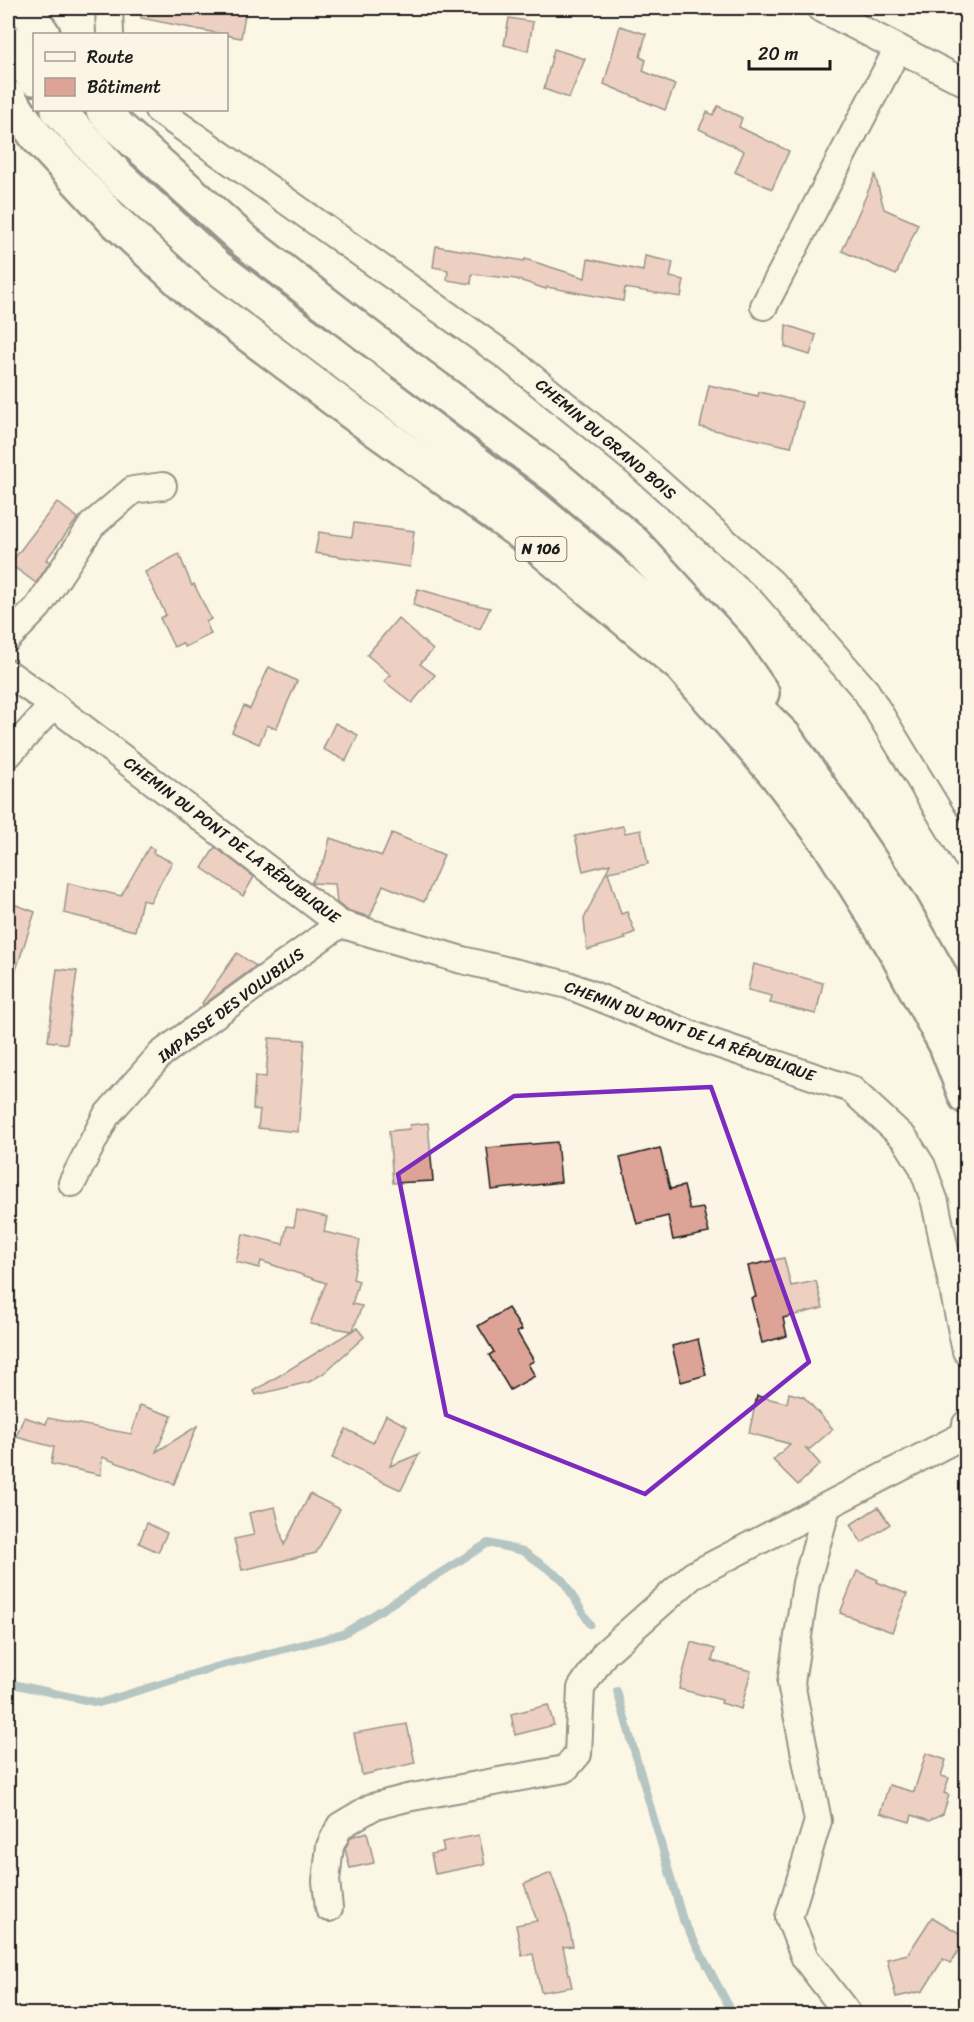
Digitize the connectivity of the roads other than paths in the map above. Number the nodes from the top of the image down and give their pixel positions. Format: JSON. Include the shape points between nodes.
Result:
{"nodes":[{"id":1,"x":25,"y":8,"type":"edge"},
{"id":2,"x":110,"y":8,"type":"edge"},
{"id":3,"x":820,"y":8,"type":"edge"},
{"id":4,"x":42,"y":33,"type":"edge"},
{"id":5,"x":111,"y":33,"type":"edge"},
{"id":6,"x":8,"y":41,"type":"edge"},
{"id":7,"x":898,"y":48,"type":"junction"},
{"id":8,"x":33,"y":77,"type":"edge"},
{"id":9,"x":966,"y":83,"type":"edge"},
{"id":10,"x":8,"y":97,"type":"edge"},
{"id":11,"x":59,"y":111,"type":"edge"},
{"id":12,"x":104,"y":111,"type":"edge"},
{"id":13,"x":159,"y":111,"type":"edge"},
{"id":14,"x":764,"y":306,"type":"dead end"},
{"id":15,"x":163,"y":486,"type":"dead end"},
{"id":16,"x":8,"y":638,"type":"edge"},
{"id":17,"x":8,"y":673,"type":"edge"},
{"id":18,"x":53,"y":705,"type":"junction"},
{"id":19,"x":785,"y":737,"type":"junction"},
{"id":20,"x":8,"y":755,"type":"edge"},
{"id":21,"x":966,"y":856,"type":"edge"},
{"id":22,"x":340,"y":924,"type":"junction"},
{"id":23,"x":966,"y":1033,"type":"edge"},
{"id":24,"x":966,"y":1097,"type":"edge"},
{"id":25,"x":72,"y":1184,"type":"dead end"},
{"id":26,"x":966,"y":1351,"type":"edge"},
{"id":27,"x":966,"y":1424,"type":"edge"},
{"id":28,"x":827,"y":1507,"type":"junction"},
{"id":29,"x":329,"y":1908,"type":"dead end"},
{"id":30,"x":848,"y":2014,"type":"edge"}],
"edges":[{"from":1,"to":4,"type":"main road"},
{"from":2,"to":5,"type":"street"},
{"from":3,"to":7,"type":"street"},
{"from":6,"to":8,"type":"main road"},
{"from":7,"to":9,"type":"street"},
{"from":7,"to":14,"type":"street"},
{"from":10,"to":24,"type":"main road","number":"N 106","via":[[36,136],[113,219],[193,293],[528,538],[681,666],[775,772],[830,844],[891,943],[946,1046]]},
{"from":11,"to":19,"type":"main road","number":"N 106","via":[[120,178],[217,267],[529,503],[610,570]]},
{"from":12,"to":19,"type":"main road","via":[[248,243],[556,477],[633,542],[729,646],[768,701]]},
{"from":13,"to":21,"type":"street","name":"CHEMIN DU GRAND BOIS","via":[[507,357],[638,464],[772,583],[866,691]]},
{"from":15,"to":16,"type":"street","via":[[133,490],[92,525],[38,607]]},
{"from":17,"to":18,"type":"street","name":"CHEMIN DU PONT DE LA RÉPUBLIQUE"},
{"from":18,"to":20,"type":"street"},
{"from":18,"to":22,"type":"street","name":"CHEMIN DU PONT DE LA RÉPUBLIQUE"},
{"from":19,"to":23,"type":"main road","number":"N 106","via":[[897,901],[940,975]]},
{"from":22,"to":25,"type":"street","name":"IMPASSE DES VOLUBILIS","via":[[161,1054],[106,1116]]},
{"from":22,"to":26,"type":"street","name":"CHEMIN DU PONT DE LA RÉPUBLIQUE","via":[[451,957],[568,985],[708,1041],[851,1089],[905,1139],[922,1166],[935,1202]]},
{"from":27,"to":28,"type":"street","via":[[964,1435]]},
{"from":28,"to":29,"type":"street","via":[[693,1575],[605,1653],[581,1688],[578,1754],[565,1769],[407,1798],[372,1808],[340,1826],[330,1846],[326,1881]]},
{"from":28,"to":30,"type":"street","via":[[806,1583],[791,1683],[818,1821],[789,1917],[806,1958]]}]}
